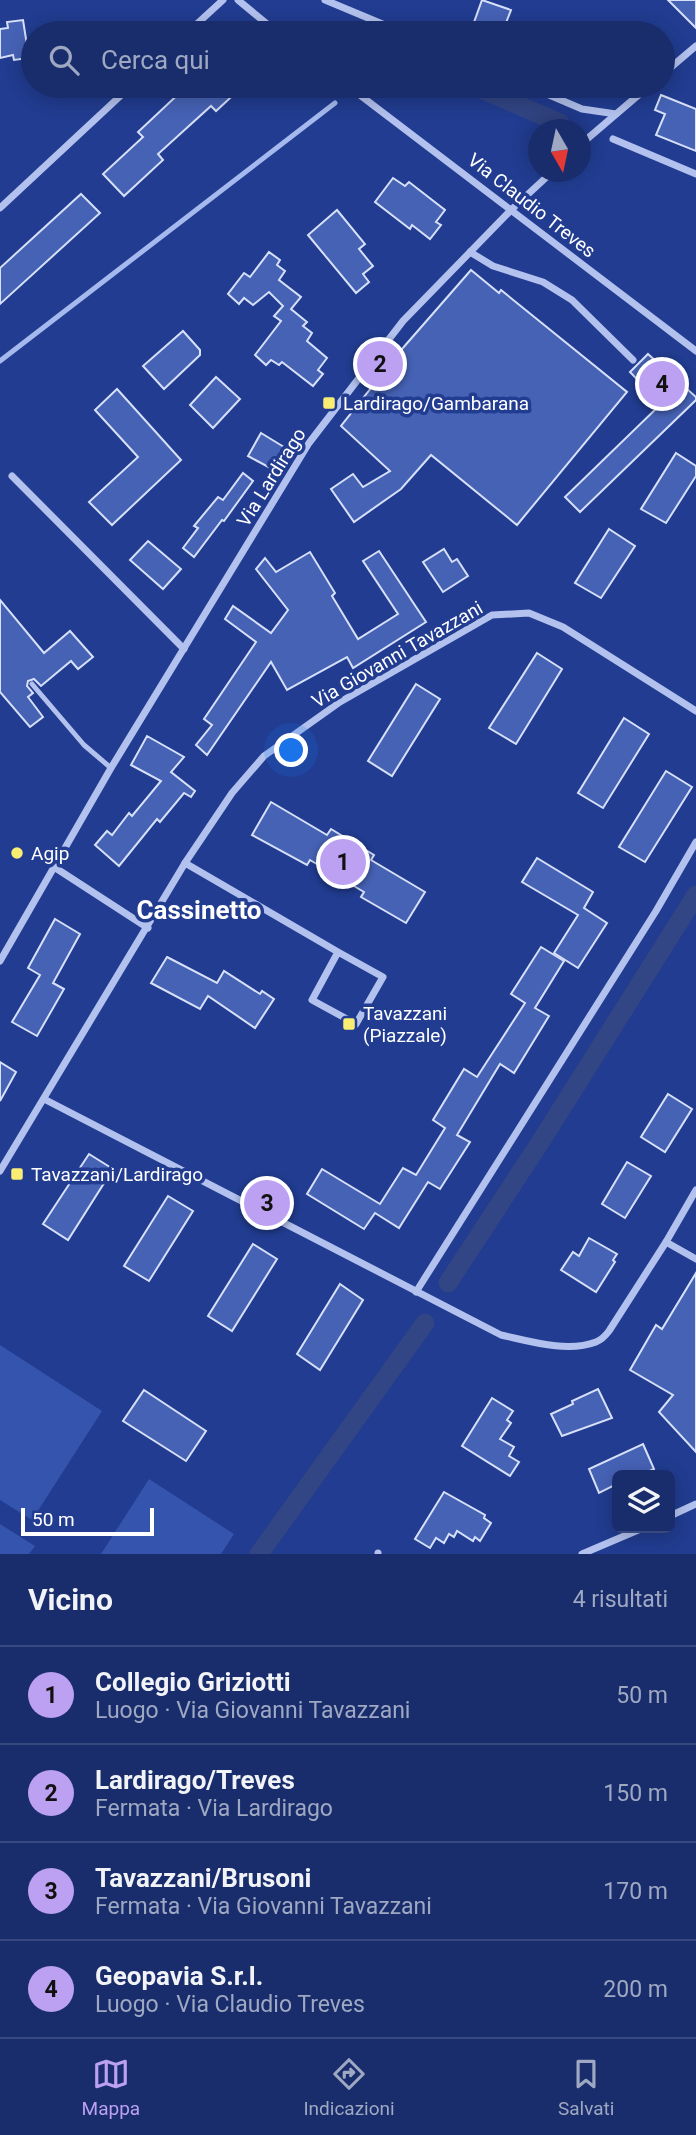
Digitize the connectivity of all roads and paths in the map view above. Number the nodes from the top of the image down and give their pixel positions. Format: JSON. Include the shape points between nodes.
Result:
{"nodes":[{"id":1,"x":223,"y":0,"type":"edge"},
{"id":2,"x":238,"y":0,"type":"edge"},
{"id":3,"x":325,"y":0,"type":"edge"},
{"id":4,"x":200,"y":21,"type":"edge"},
{"id":5,"x":263,"y":21,"type":"edge"},
{"id":6,"x":375,"y":21,"type":"edge"},
{"id":7,"x":696,"y":46,"type":"edge"},
{"id":8,"x":675,"y":64,"type":"edge"},
{"id":9,"x":118,"y":98,"type":"edge"},
{"id":10,"x":364,"y":98,"type":"edge"},
{"id":11,"x":556,"y":98,"type":"edge"},
{"id":12,"x":635,"y":98,"type":"edge"},
{"id":13,"x":616,"y":114,"type":"junction"},
{"id":14,"x":591,"y":136,"type":"edge"},
{"id":15,"x":613,"y":139,"type":"dead end"},
{"id":16,"x":696,"y":174,"type":"edge"},
{"id":17,"x":541,"y":182,"type":"edge"},
{"id":18,"x":0,"y":208,"type":"edge"},
{"id":19,"x":512,"y":209,"type":"junction"},
{"id":20,"x":470,"y":252,"type":"junction"},
{"id":21,"x":696,"y":351,"type":"edge"},
{"id":22,"x":634,"y":360,"type":"dead end"},
{"id":23,"x":12,"y":476,"type":"dead end"},
{"id":24,"x":184,"y":649,"type":"junction"},
{"id":25,"x":32,"y":684,"type":"dead end"},
{"id":26,"x":696,"y":711,"type":"edge"},
{"id":27,"x":111,"y":768,"type":"junction"},
{"id":28,"x":696,"y":842,"type":"edge"},
{"id":29,"x":185,"y":863,"type":"junction"},
{"id":30,"x":54,"y":867,"type":"junction"},
{"id":31,"x":148,"y":929,"type":"junction"},
{"id":32,"x":338,"y":952,"type":"junction"},
{"id":33,"x":0,"y":961,"type":"edge"},
{"id":34,"x":44,"y":1099,"type":"junction"},
{"id":35,"x":0,"y":1171,"type":"edge"},
{"id":36,"x":696,"y":1190,"type":"edge"},
{"id":37,"x":666,"y":1242,"type":"junction"},
{"id":38,"x":696,"y":1259,"type":"edge"},
{"id":39,"x":416,"y":1292,"type":"junction"},
{"id":40,"x":696,"y":1504,"type":"edge"},
{"id":41,"x":675,"y":1514,"type":"edge"},
{"id":42,"x":631,"y":1533,"type":"edge"},
{"id":43,"x":582,"y":1554,"type":"edge"}],
"edges":[{"from":1,"to":4,"type":"street"},
{"from":2,"to":5,"type":"street"},
{"from":3,"to":6,"type":"street"},
{"from":7,"to":8,"type":"street"},
{"from":9,"to":18,"type":"street"},
{"from":10,"to":19,"type":"street","name":"Via Claudio Treves"},
{"from":11,"to":13,"type":"street","via":[[582,109]]},
{"from":12,"to":13,"type":"street"},
{"from":13,"to":14,"type":"street"},
{"from":15,"to":16,"type":"street"},
{"from":17,"to":19,"type":"street","name":"Via Lardirago"},
{"from":19,"to":20,"type":"street","name":"Via Lardirago"},
{"from":19,"to":21,"type":"street","name":"Via Claudio Treves"},
{"from":20,"to":22,"type":"street","via":[[493,267],[543,282],[572,300]]},
{"from":20,"to":24,"type":"street","name":"Via Lardirago","via":[[403,321],[309,443]]},
{"from":23,"to":24,"type":"street"},
{"from":24,"to":27,"type":"street","name":"Via Lardirago"},
{"from":25,"to":27,"type":"lane","via":[[84,745]]},
{"from":26,"to":29,"type":"street","name":"Via Giovanni Tavazzani","via":[[563,627],[529,612],[492,615],[340,702],[264,756],[232,793]]},
{"from":27,"to":30,"type":"street","name":"Via Lardirago"},
{"from":28,"to":39,"type":"street"},
{"from":29,"to":31,"type":"street","name":"Via Giovanni Tavazzani"},
{"from":29,"to":32,"type":"street"},
{"from":30,"to":31,"type":"street"},
{"from":30,"to":33,"type":"street","name":"Via Lardirago"},
{"from":31,"to":34,"type":"street","name":"Via Giovanni Tavazzani"},
{"from":32,"to":32,"type":"street","via":[[312,1000],[356,1024],[383,977]]},
{"from":34,"to":35,"type":"street","name":"Via Giovanni Tavazzani"},
{"from":34,"to":39,"type":"street"},
{"from":36,"to":37,"type":"street"},
{"from":37,"to":38,"type":"street"},
{"from":37,"to":39,"type":"street","via":[[610,1331],[597,1342],[571,1346],[500,1335]]},
{"from":40,"to":41,"type":"street"},
{"from":42,"to":43,"type":"street"}]}
